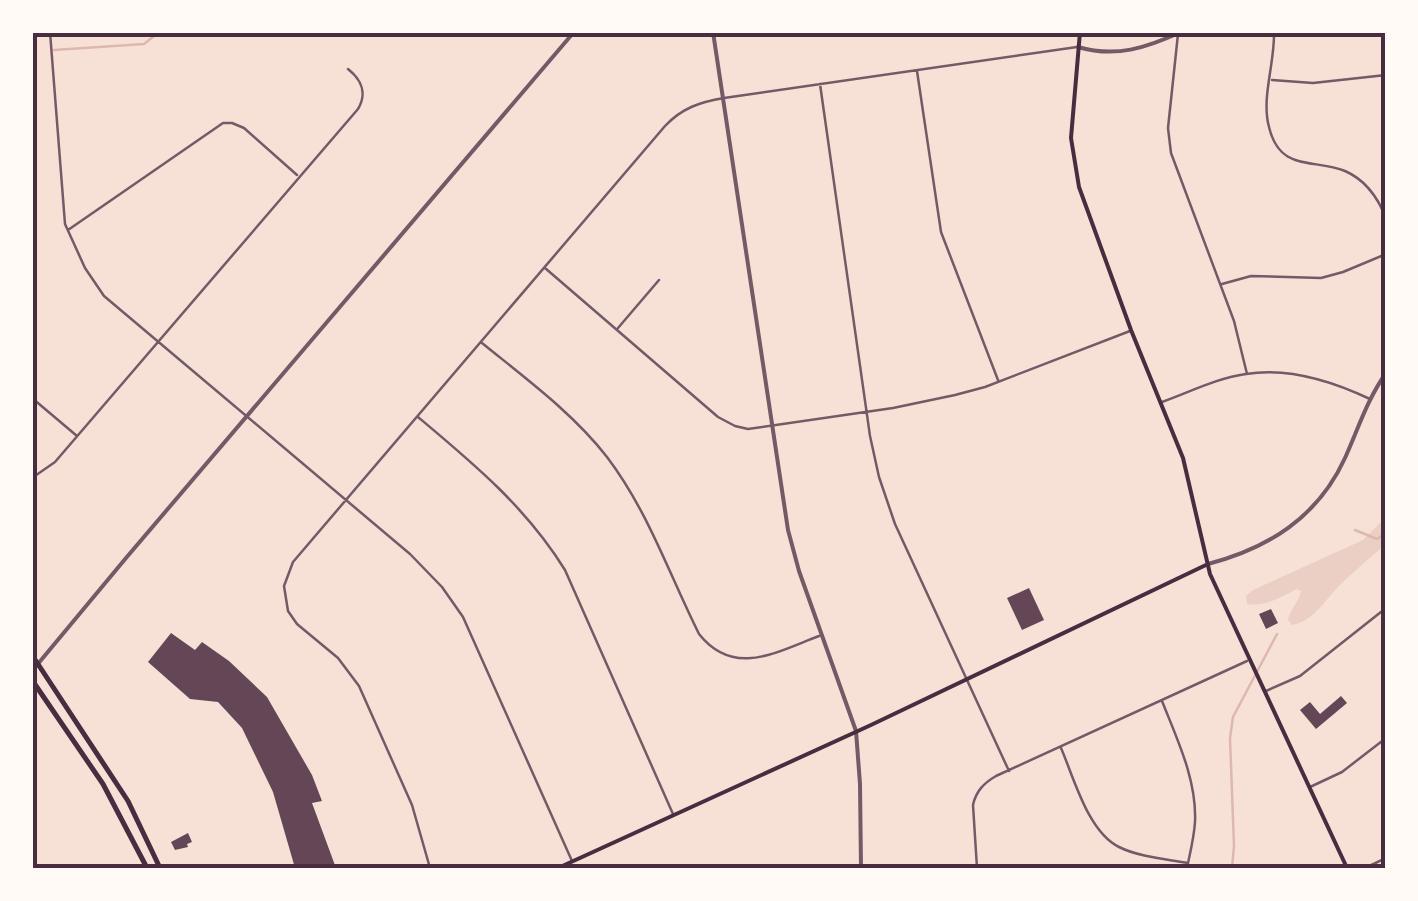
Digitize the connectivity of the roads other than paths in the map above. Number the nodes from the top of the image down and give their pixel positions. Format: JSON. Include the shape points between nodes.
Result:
{"nodes":[{"id":1,"x":50,"y":32,"type":"edge"},
{"id":2,"x":574,"y":32,"type":"edge"},
{"id":3,"x":714,"y":32,"type":"edge"},
{"id":4,"x":1080,"y":32,"type":"edge"},
{"id":5,"x":1274,"y":32,"type":"edge"},
{"id":6,"x":1180,"y":33,"type":"edge"},
{"id":7,"x":1078,"y":47,"type":"junction"},
{"id":8,"x":348,"y":70,"type":"dead end"},
{"id":9,"x":917,"y":71,"type":"junction"},
{"id":10,"x":1386,"y":75,"type":"edge"},
{"id":11,"x":1270,"y":80,"type":"junction"},
{"id":12,"x":820,"y":84,"type":"junction"},
{"id":13,"x":724,"y":98,"type":"junction"},
{"id":14,"x":300,"y":177,"type":"junction"},
{"id":15,"x":1386,"y":218,"type":"edge"},
{"id":16,"x":66,"y":231,"type":"junction"},
{"id":17,"x":1386,"y":254,"type":"edge"},
{"id":18,"x":544,"y":267,"type":"junction"},
{"id":19,"x":659,"y":280,"type":"dead end"},
{"id":20,"x":1220,"y":285,"type":"junction"},
{"id":21,"x":617,"y":330,"type":"junction"},
{"id":22,"x":1131,"y":330,"type":"junction"},
{"id":23,"x":157,"y":342,"type":"junction"},
{"id":24,"x":482,"y":342,"type":"junction"},
{"id":25,"x":1386,"y":372,"type":"edge"},
{"id":26,"x":1247,"y":374,"type":"junction"},
{"id":27,"x":999,"y":382,"type":"junction"},
{"id":28,"x":32,"y":398,"type":"edge"},
{"id":29,"x":1371,"y":399,"type":"junction"},
{"id":30,"x":1161,"y":403,"type":"junction"},
{"id":31,"x":868,"y":412,"type":"junction"},
{"id":32,"x":247,"y":416,"type":"junction"},
{"id":33,"x":418,"y":417,"type":"junction"},
{"id":34,"x":772,"y":426,"type":"junction"},
{"id":35,"x":77,"y":436,"type":"junction"},
{"id":36,"x":32,"y":478,"type":"edge"},
{"id":37,"x":346,"y":500,"type":"junction"},
{"id":38,"x":1208,"y":564,"type":"junction"},
{"id":39,"x":1386,"y":608,"type":"edge"},
{"id":40,"x":821,"y":636,"type":"junction"},
{"id":41,"x":32,"y":656,"type":"edge"},
{"id":42,"x":1250,"y":660,"type":"junction"},
{"id":43,"x":38,"y":664,"type":"junction"},
{"id":44,"x":32,"y":671,"type":"edge"},
{"id":45,"x":32,"y":680,"type":"edge"},
{"id":46,"x":966,"y":680,"type":"junction"},
{"id":47,"x":1265,"y":692,"type":"junction"},
{"id":48,"x":1162,"y":700,"type":"junction"},
{"id":49,"x":856,"y":731,"type":"junction"},
{"id":50,"x":1386,"y":738,"type":"edge"},
{"id":51,"x":1061,"y":748,"type":"junction"},
{"id":52,"x":1008,"y":770,"type":"junction"},
{"id":53,"x":1308,"y":788,"type":"junction"},
{"id":54,"x":674,"y":816,"type":"junction"},
{"id":55,"x":1386,"y":858,"type":"edge"},
{"id":56,"x":572,"y":862,"type":"junction"},
{"id":57,"x":1187,"y":866,"type":"edge"},
{"id":58,"x":147,"y":868,"type":"edge"},
{"id":59,"x":160,"y":868,"type":"edge"},
{"id":60,"x":430,"y":868,"type":"edge"},
{"id":61,"x":558,"y":868,"type":"edge"},
{"id":62,"x":862,"y":868,"type":"edge"},
{"id":63,"x":977,"y":868,"type":"edge"},
{"id":64,"x":1347,"y":868,"type":"edge"},
{"id":65,"x":1365,"y":868,"type":"edge"}],
"edges":[{"from":1,"to":16,"type":"street"},
{"from":2,"to":32,"type":"street"},
{"from":3,"to":13,"type":"street"},
{"from":4,"to":7,"type":"main road"},
{"from":5,"to":11,"type":"street"},
{"from":6,"to":7,"type":"street","via":[[1129,52]]},
{"from":6,"to":20,"type":"street","via":[[1171,153]]},
{"from":7,"to":9,"type":"street"},
{"from":7,"to":22,"type":"main road","via":[[1075,170]]},
{"from":8,"to":14,"type":"street","via":[[362,88],[361,105]]},
{"from":9,"to":12,"type":"street"},
{"from":9,"to":27,"type":"street","via":[[941,232]]},
{"from":10,"to":11,"type":"street"},
{"from":11,"to":15,"type":"street","via":[[1268,122],[1279,148],[1300,162],[1359,180]]},
{"from":12,"to":13,"type":"street"},
{"from":12,"to":31,"type":"street"},
{"from":13,"to":18,"type":"street","via":[[673,118]]},
{"from":13,"to":34,"type":"street"},
{"from":14,"to":16,"type":"street","via":[[244,128],[222,124]]},
{"from":14,"to":23,"type":"street"},
{"from":16,"to":23,"type":"street","via":[[104,296]]},
{"from":17,"to":20,"type":"street","via":[[1320,278],[1251,276]]},
{"from":18,"to":21,"type":"street"},
{"from":18,"to":24,"type":"street"},
{"from":19,"to":21,"type":"street"},
{"from":20,"to":26,"type":"street"},
{"from":21,"to":34,"type":"street","via":[[718,417],[753,429]]},
{"from":22,"to":27,"type":"street"},
{"from":22,"to":30,"type":"main road"},
{"from":23,"to":32,"type":"street"},
{"from":23,"to":35,"type":"street"},
{"from":24,"to":33,"type":"street"},
{"from":24,"to":40,"type":"street","via":[[608,458],[712,648],[752,659]]},
{"from":25,"to":29,"type":"street"},
{"from":26,"to":29,"type":"street","via":[[1312,378]]},
{"from":26,"to":30,"type":"street"},
{"from":27,"to":31,"type":"street"},
{"from":28,"to":35,"type":"street"},
{"from":29,"to":38,"type":"street","via":[[1338,473],[1306,514],[1257,548]]},
{"from":30,"to":38,"type":"main road","via":[[1183,458]]},
{"from":31,"to":34,"type":"street"},
{"from":31,"to":46,"type":"street","via":[[886,502]]},
{"from":32,"to":37,"type":"street"},
{"from":32,"to":43,"type":"street"},
{"from":33,"to":37,"type":"street"},
{"from":33,"to":54,"type":"street","via":[[505,492],[553,551]]},
{"from":34,"to":40,"type":"street","via":[[788,530]]},
{"from":35,"to":36,"type":"street"},
{"from":37,"to":56,"type":"street","via":[[422,565],[462,617]]},
{"from":37,"to":60,"type":"street","via":[[288,570],[285,603],[358,686],[412,806]]},
{"from":38,"to":42,"type":"main road"},
{"from":38,"to":46,"type":"main road"},
{"from":39,"to":47,"type":"street","via":[[1300,676]]},
{"from":40,"to":49,"type":"street"},
{"from":41,"to":43,"type":"highway"},
{"from":42,"to":47,"type":"main road"},
{"from":42,"to":48,"type":"street"},
{"from":43,"to":44,"type":"street"},
{"from":43,"to":59,"type":"highway","via":[[128,801]]},
{"from":45,"to":58,"type":"highway","via":[[104,784]]},
{"from":46,"to":49,"type":"main road"},
{"from":46,"to":52,"type":"street"},
{"from":47,"to":53,"type":"main road"},
{"from":48,"to":51,"type":"street"},
{"from":48,"to":57,"type":"street","via":[[1192,787],[1195,825]]},
{"from":49,"to":54,"type":"main road"},
{"from":49,"to":62,"type":"street"},
{"from":50,"to":53,"type":"street"},
{"from":51,"to":52,"type":"street"},
{"from":51,"to":57,"type":"street","via":[[1102,836]]},
{"from":52,"to":63,"type":"street","via":[[975,798]]},
{"from":53,"to":64,"type":"main road"},
{"from":54,"to":56,"type":"main road"},
{"from":55,"to":65,"type":"street"},
{"from":56,"to":61,"type":"main road"}]}
